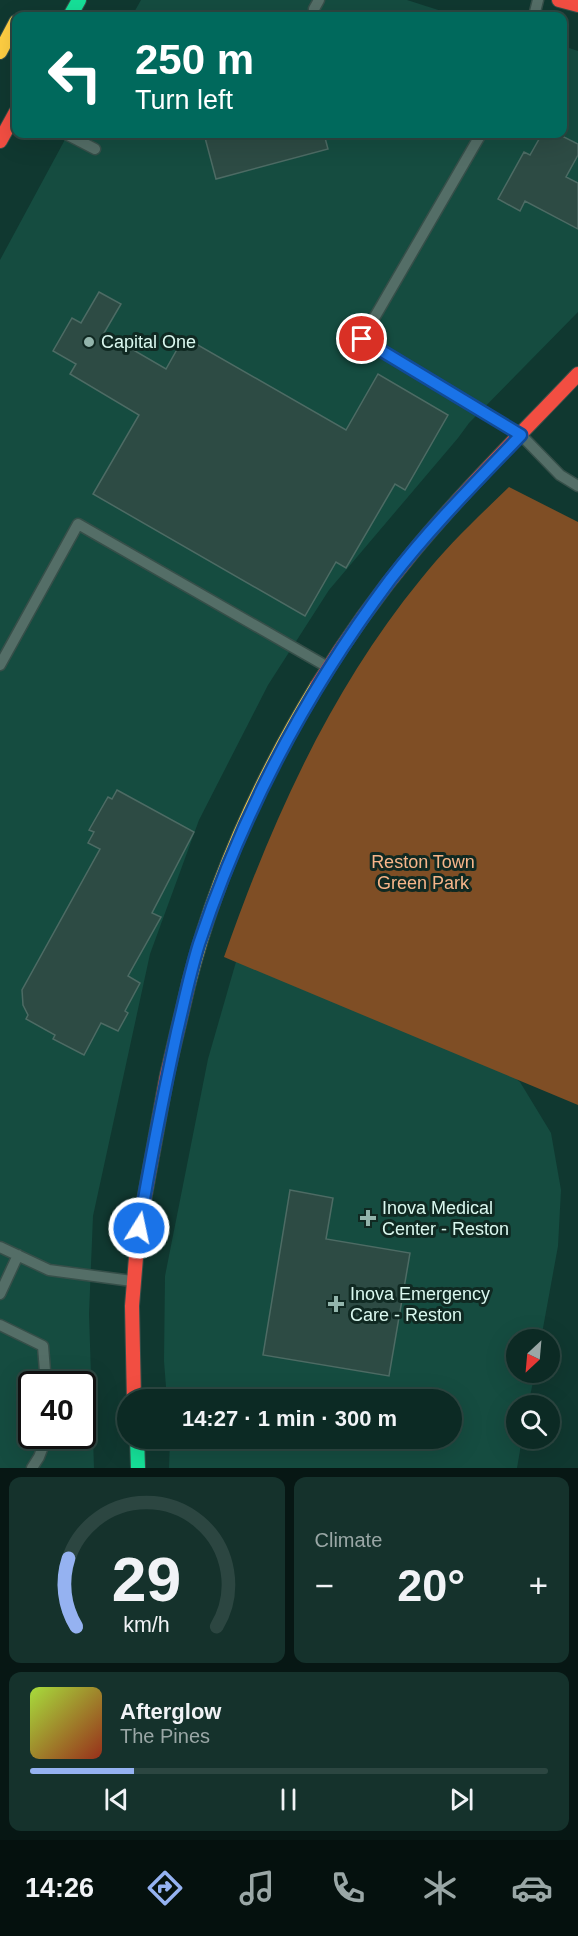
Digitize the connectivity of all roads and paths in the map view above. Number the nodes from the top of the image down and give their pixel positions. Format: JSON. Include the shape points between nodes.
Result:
{"nodes":[{"id":1,"x":559,"y":0,"type":"edge"},
{"id":2,"x":578,"y":5,"type":"edge"},
{"id":3,"x":12,"y":30,"type":"edge"},
{"id":4,"x":0,"y":52,"type":"edge"},
{"id":5,"x":12,"y":119,"type":"edge"},
{"id":6,"x":74,"y":138,"type":"edge"},
{"id":7,"x":479,"y":138,"type":"edge"},
{"id":8,"x":0,"y":141,"type":"edge"},
{"id":9,"x":95,"y":149,"type":"dead end"},
{"id":10,"x":578,"y":374,"type":"edge"},
{"id":11,"x":521,"y":435,"type":"junction"},
{"id":12,"x":578,"y":486,"type":"edge"},
{"id":13,"x":0,"y":665,"type":"edge"},
{"id":14,"x":328,"y":668,"type":"junction"},
{"id":15,"x":0,"y":1247,"type":"edge"},
{"id":16,"x":18,"y":1255,"type":"junction"},
{"id":17,"x":133,"y":1281,"type":"junction"},
{"id":18,"x":0,"y":1294,"type":"edge"},
{"id":19,"x":0,"y":1325,"type":"edge"},
{"id":20,"x":45,"y":1371,"type":"edge"},
{"id":21,"x":133,"y":1389,"type":"edge"},
{"id":22,"x":42,"y":1449,"type":"edge"},
{"id":23,"x":137,"y":1449,"type":"edge"},
{"id":24,"x":32,"y":1468,"type":"edge"},
{"id":25,"x":138,"y":1468,"type":"edge"}],
"edges":[{"from":1,"to":2,"type":"street"},
{"from":3,"to":4,"type":"street"},
{"from":5,"to":8,"type":"street"},
{"from":6,"to":9,"type":"lane"},
{"from":7,"to":11,"type":"lane","via":[[362,339]]},
{"from":10,"to":11,"type":"street"},
{"from":11,"to":12,"type":"lane","via":[[560,475]]},
{"from":11,"to":14,"type":"street","via":[[446,513],[392,578]]},
{"from":13,"to":14,"type":"lane","via":[[78,524]]},
{"from":14,"to":17,"type":"street","via":[[261,788],[227,865],[199,946],[165,1087]]},
{"from":15,"to":16,"type":"lane"},
{"from":16,"to":17,"type":"lane","via":[[50,1270]]},
{"from":16,"to":18,"type":"lane"},
{"from":17,"to":21,"type":"street"},
{"from":19,"to":20,"type":"lane","via":[[43,1346]]},
{"from":22,"to":24,"type":"lane"},
{"from":23,"to":25,"type":"street"}]}
